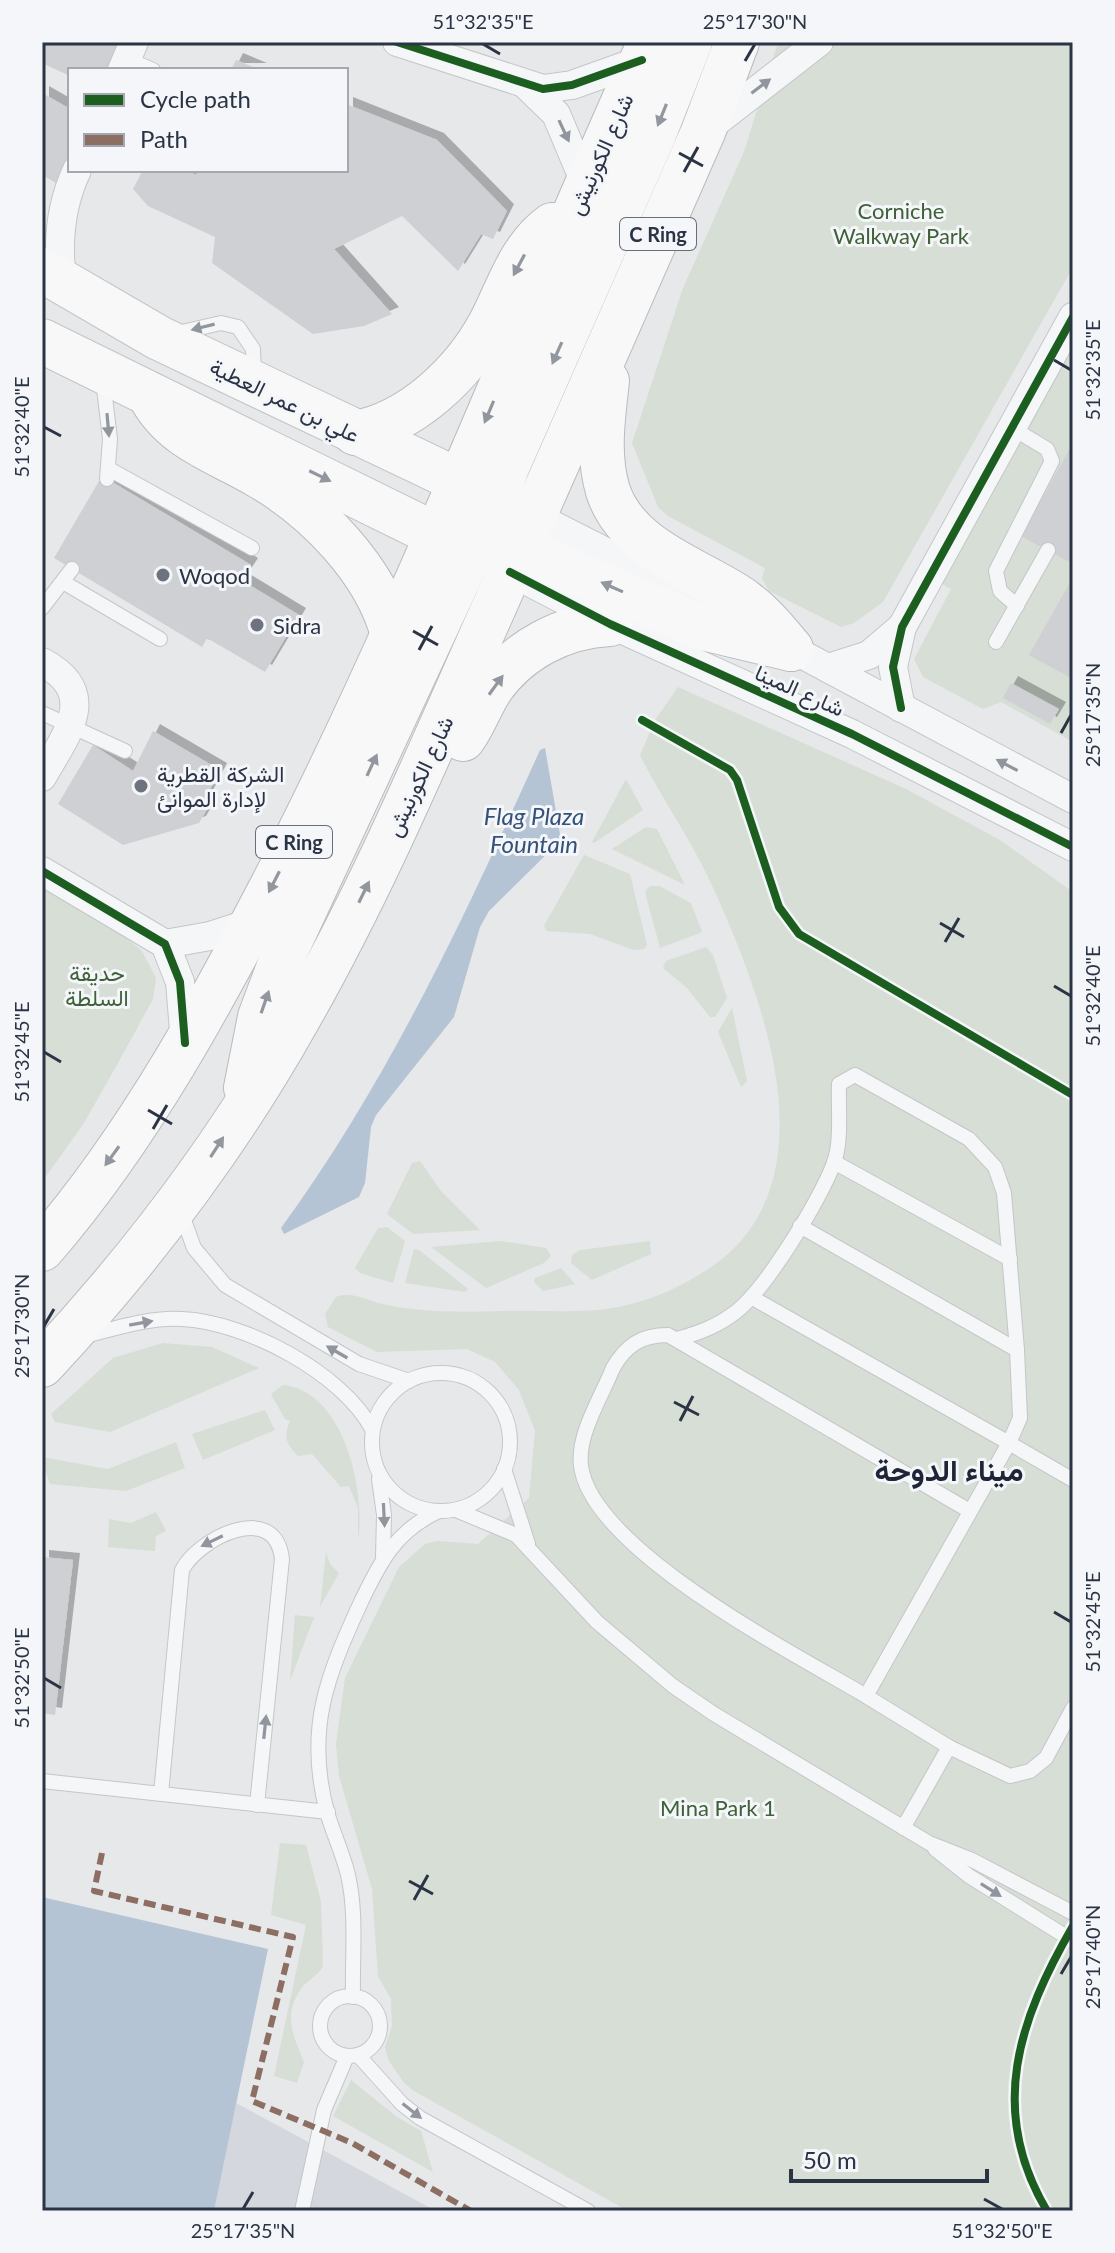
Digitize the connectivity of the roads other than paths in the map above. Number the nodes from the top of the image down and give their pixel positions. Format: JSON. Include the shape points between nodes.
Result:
{"nodes":[{"id":1,"x":397,"y":42,"type":"edge"},
{"id":2,"x":690,"y":42,"type":"edge"},
{"id":3,"x":737,"y":42,"type":"edge"},
{"id":4,"x":819,"y":42,"type":"edge"},
{"id":5,"x":646,"y":51,"type":"edge"},
{"id":6,"x":528,"y":87,"type":"junction"},
{"id":7,"x":703,"y":132,"type":"junction"},
{"id":8,"x":72,"y":180,"type":"edge"},
{"id":9,"x":580,"y":198,"type":"junction"},
{"id":10,"x":42,"y":216,"type":"edge"},
{"id":11,"x":49,"y":284,"type":"edge"},
{"id":12,"x":1073,"y":317,"type":"edge"},
{"id":13,"x":613,"y":336,"type":"junction"},
{"id":14,"x":42,"y":341,"type":"edge"},
{"id":15,"x":103,"y":372,"type":"junction"},
{"id":16,"x":149,"y":394,"type":"junction"},
{"id":17,"x":1012,"y":428,"type":"junction"},
{"id":18,"x":355,"y":433,"type":"junction"},
{"id":19,"x":488,"y":530,"type":"junction"},
{"id":20,"x":252,"y":548,"type":"dead end"},
{"id":21,"x":1048,"y":550,"type":"dead end"},
{"id":22,"x":1017,"y":606,"type":"junction"},
{"id":23,"x":42,"y":608,"type":"edge"},
{"id":24,"x":610,"y":624,"type":"junction"},
{"id":25,"x":902,"y":627,"type":"junction"},
{"id":26,"x":393,"y":635,"type":"junction"},
{"id":27,"x":160,"y":639,"type":"dead end"},
{"id":28,"x":996,"y":642,"type":"dead end"},
{"id":29,"x":810,"y":659,"type":"junction"},
{"id":30,"x":42,"y":662,"type":"edge"},
{"id":31,"x":874,"y":693,"type":"junction"},
{"id":32,"x":901,"y":708,"type":"junction"},
{"id":33,"x":42,"y":713,"type":"edge"},
{"id":34,"x":71,"y":727,"type":"junction"},
{"id":35,"x":852,"y":734,"type":"junction"},
{"id":36,"x":125,"y":751,"type":"dead end"},
{"id":37,"x":42,"y":777,"type":"edge"},
{"id":38,"x":414,"y":790,"type":"junction"},
{"id":39,"x":1073,"y":799,"type":"edge"},
{"id":40,"x":1073,"y":847,"type":"edge"},
{"id":41,"x":42,"y":871,"type":"edge"},
{"id":42,"x":253,"y":922,"type":"junction"},
{"id":43,"x":165,"y":944,"type":"junction"},
{"id":44,"x":185,"y":1043,"type":"junction"},
{"id":45,"x":244,"y":1106,"type":"junction"},
{"id":46,"x":834,"y":1162,"type":"junction"},
{"id":47,"x":178,"y":1203,"type":"junction"},
{"id":48,"x":800,"y":1226,"type":"junction"},
{"id":49,"x":42,"y":1249,"type":"edge"},
{"id":50,"x":1010,"y":1259,"type":"junction"},
{"id":51,"x":751,"y":1297,"type":"junction"},
{"id":52,"x":677,"y":1339,"type":"junction"},
{"id":53,"x":1017,"y":1350,"type":"junction"},
{"id":54,"x":54,"y":1352,"type":"edge"},
{"id":55,"x":409,"y":1381,"type":"junction"},
{"id":56,"x":372,"y":1429,"type":"junction"},
{"id":57,"x":1009,"y":1443,"type":"junction"},
{"id":58,"x":504,"y":1469,"type":"junction"},
{"id":59,"x":378,"y":1474,"type":"junction"},
{"id":60,"x":1073,"y":1480,"type":"edge"},
{"id":61,"x":456,"y":1510,"type":"junction"},
{"id":62,"x":968,"y":1510,"type":"junction"},
{"id":63,"x":437,"y":1512,"type":"junction"},
{"id":64,"x":530,"y":1548,"type":"junction"},
{"id":65,"x":383,"y":1557,"type":"junction"},
{"id":66,"x":866,"y":1696,"type":"junction"},
{"id":67,"x":1073,"y":1708,"type":"edge"},
{"id":68,"x":949,"y":1747,"type":"junction"},
{"id":69,"x":42,"y":1781,"type":"edge"},
{"id":70,"x":161,"y":1794,"type":"junction"},
{"id":71,"x":257,"y":1805,"type":"junction"},
{"id":72,"x":328,"y":1812,"type":"junction"},
{"id":73,"x":903,"y":1828,"type":"junction"},
{"id":74,"x":929,"y":1843,"type":"junction"},
{"id":75,"x":1073,"y":1913,"type":"edge"},
{"id":76,"x":1073,"y":1941,"type":"edge"},
{"id":77,"x":353,"y":1997,"type":"junction"},
{"id":78,"x":352,"y":2056,"type":"junction"},
{"id":79,"x":302,"y":2211,"type":"edge"},
{"id":80,"x":588,"y":2211,"type":"edge"}],
"edges":[{"from":1,"to":6,"type":"street"},
{"from":2,"to":19,"type":"main road","one_way":true},
{"from":3,"to":7,"type":"main road","name":"شارع الكورنيش","number":"C Ring"},
{"from":7,"to":4,"type":"street","name":"شارع الكورنيش","one_way":true},
{"from":5,"to":6,"type":"street","via":[[572,85]]},
{"from":5,"to":9,"type":"main road","name":"شارع الكورنيش","number":"C Ring"},
{"from":6,"to":9,"type":"street","one_way":true,"via":[[556,114]]},
{"from":7,"to":13,"type":"main road","name":"شارع الكورنيش","number":"C Ring"},
{"from":8,"to":10,"type":"street"},
{"from":8,"to":11,"type":"street"},
{"from":9,"to":18,"type":"main road","one_way":true,"via":[[534,242],[480,341],[446,379],[400,419]]},
{"from":9,"to":19,"type":"main road","name":"شارع الكورنيش","number":"C Ring","one_way":true},
{"from":18,"to":11,"type":"main road","name":"علي بن عمر العطية","one_way":true},
{"from":12,"to":17,"type":"street"},
{"from":13,"to":19,"type":"main road","name":"شارع الكورنيش","number":"C Ring"},
{"from":13,"to":29,"type":"main road","via":[[602,453],[615,506],[649,544],[757,611]]},
{"from":14,"to":15,"type":"main road"},
{"from":15,"to":16,"type":"main road"},
{"from":15,"to":20,"type":"lane","one_way":true,"via":[[108,474]]},
{"from":16,"to":19,"type":"main road","one_way":true},
{"from":16,"to":26,"type":"main road","via":[[176,431],[275,485],[313,517],[371,579]]},
{"from":17,"to":22,"type":"lane","via":[[1047,449],[1052,461],[996,571],[1000,591]]},
{"from":17,"to":25,"type":"street"},
{"from":18,"to":19,"type":"main road","name":"علي بن عمر العطية"},
{"from":19,"to":24,"type":"street","name":"شارع المينا"},
{"from":19,"to":26,"type":"main road","name":"شارع الكورنيش","number":"C Ring"},
{"from":29,"to":19,"type":"main road","one_way":true,"via":[[703,628]]},
{"from":19,"to":38,"type":"main road","name":"شارع الكورنيش","number":"C Ring"},
{"from":45,"to":19,"type":"main road","one_way":true,"via":[[253,1047],[270,989]]},
{"from":21,"to":22,"type":"lane"},
{"from":22,"to":28,"type":"lane"},
{"from":23,"to":27,"type":"lane","via":[[67,575]]},
{"from":24,"to":35,"type":"street","name":"شارع المينا"},
{"from":38,"to":24,"type":"main road","one_way":true,"via":[[454,751],[489,692],[518,661],[560,633]]},
{"from":25,"to":29,"type":"street","via":[[869,655]]},
{"from":25,"to":32,"type":"street","via":[[893,667]]},
{"from":26,"to":42,"type":"main road","name":"شارع الكورنيش","number":"C Ring","one_way":true},
{"from":29,"to":31,"type":"street","name":"شارع المينا"},
{"from":30,"to":34,"type":"street","via":[[67,679],[74,695]]},
{"from":31,"to":32,"type":"street","name":"شارع المينا"},
{"from":31,"to":35,"type":"street"},
{"from":39,"to":32,"type":"street","name":"شارع المينا","one_way":true},
{"from":33,"to":34,"type":"lane"},
{"from":34,"to":36,"type":"lane"},
{"from":34,"to":37,"type":"street"},
{"from":35,"to":40,"type":"street","name":"شارع المينا"},
{"from":45,"to":38,"type":"main road","name":"شارع الكورنيش","number":"C Ring","one_way":true,"via":[[327,968]]},
{"from":41,"to":43,"type":"street"},
{"from":42,"to":43,"type":"street"},
{"from":42,"to":44,"type":"main road","name":"شارع الكورنيش","number":"C Ring"},
{"from":43,"to":44,"type":"street","via":[[180,982]]},
{"from":44,"to":49,"type":"main road","name":"شارع الكورنيش","number":"C Ring","one_way":true,"via":[[132,1127]]},
{"from":47,"to":45,"type":"main road","name":"شارع الكورنيش","number":"C Ring","one_way":true},
{"from":46,"to":48,"type":"lane"},
{"from":46,"to":50,"type":"lane"},
{"from":46,"to":50,"type":"lane","via":[[839,1084],[855,1075],[982,1149],[1004,1193]]},
{"from":47,"to":54,"type":"main road","name":"شارع الكورنيش","number":"C Ring"},
{"from":55,"to":47,"type":"lane","one_way":true,"via":[[372,1371],[225,1285],[194,1248]]},
{"from":48,"to":51,"type":"lane"},
{"from":48,"to":53,"type":"lane"},
{"from":50,"to":53,"type":"lane"},
{"from":51,"to":52,"type":"lane","via":[[708,1330]]},
{"from":51,"to":57,"type":"lane"},
{"from":52,"to":62,"type":"lane"},
{"from":52,"to":66,"type":"lane","via":[[641,1339],[620,1356],[583,1445],[581,1465],[589,1491],[619,1528],[670,1574]]},
{"from":53,"to":57,"type":"lane","via":[[1020,1418]]},
{"from":54,"to":56,"type":"lane","one_way":true,"via":[[164,1320],[237,1330],[341,1389]]},
{"from":55,"to":56,"type":"lane","via":[[392,1393]]},
{"from":55,"to":58,"type":"lane","via":[[454,1375],[480,1385],[494,1398],[509,1432]]},
{"from":56,"to":59,"type":"lane"},
{"from":57,"to":60,"type":"lane"},
{"from":57,"to":62,"type":"lane"},
{"from":58,"to":61,"type":"lane","via":[[485,1495]]},
{"from":58,"to":64,"type":"lane"},
{"from":59,"to":63,"type":"lane","via":[[414,1506]]},
{"from":59,"to":65,"type":"lane","one_way":true},
{"from":61,"to":63,"type":"lane"},
{"from":61,"to":64,"type":"lane","via":[[500,1526]]},
{"from":62,"to":66,"type":"lane"},
{"from":63,"to":65,"type":"lane","via":[[406,1530]]},
{"from":64,"to":73,"type":"lane","via":[[597,1622],[673,1686]]},
{"from":65,"to":72,"type":"lane","via":[[323,1693],[317,1756]]},
{"from":66,"to":68,"type":"lane"},
{"from":67,"to":68,"type":"lane","via":[[1046,1758],[1020,1775],[1000,1774]]},
{"from":68,"to":73,"type":"lane"},
{"from":69,"to":70,"type":"lane"},
{"from":70,"to":71,"type":"lane"},
{"from":71,"to":70,"type":"lane","one_way":true,"via":[[282,1559],[277,1540],[251,1527],[210,1540],[188,1558],[177,1584]]},
{"from":71,"to":72,"type":"lane"},
{"from":72,"to":77,"type":"lane","via":[[350,1886]]},
{"from":73,"to":74,"type":"lane"},
{"from":74,"to":75,"type":"lane"},
{"from":74,"to":76,"type":"lane","one_way":true,"via":[[969,1876]]},
{"from":77,"to":78,"type":"lane","via":[[371,2006],[380,2024],[374,2044]]},
{"from":77,"to":78,"type":"lane","via":[[333,2002],[320,2029],[329,2047]]},
{"from":78,"to":79,"type":"lane","via":[[324,2110]]},
{"from":78,"to":80,"type":"lane","one_way":true,"via":[[420,2118]]}]}
